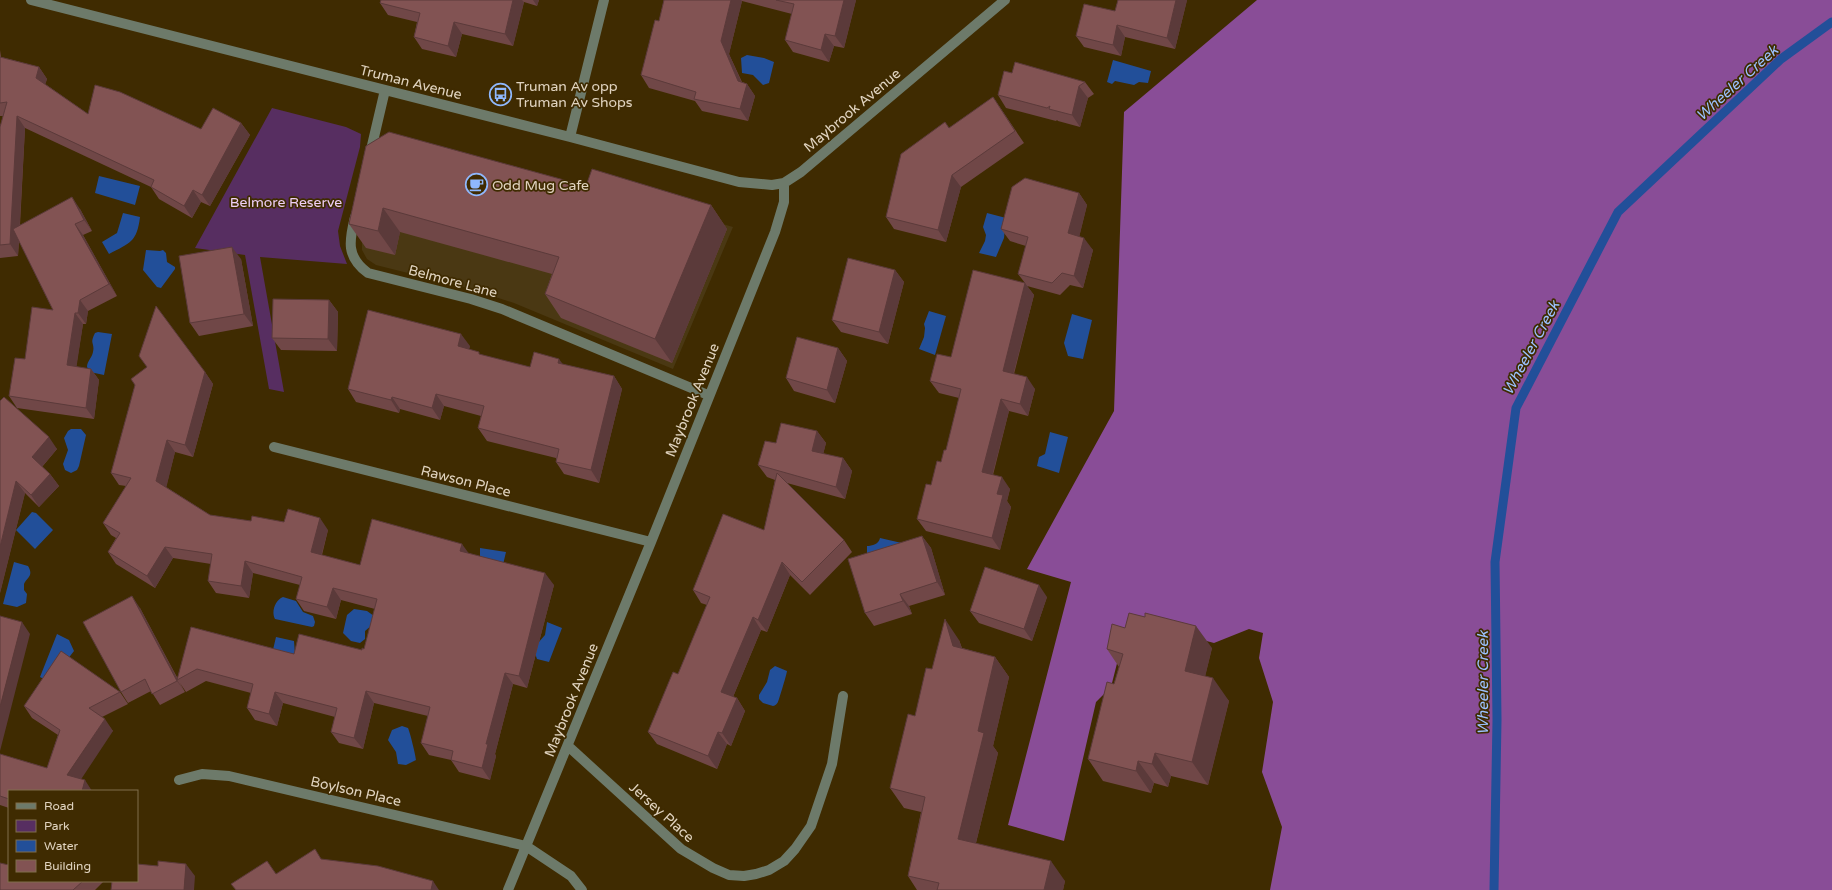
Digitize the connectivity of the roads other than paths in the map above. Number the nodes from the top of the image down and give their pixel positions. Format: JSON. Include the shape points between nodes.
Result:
{"nodes":[{"id":1,"x":31,"y":0,"type":"edge"},
{"id":2,"x":604,"y":0,"type":"edge"},
{"id":3,"x":1005,"y":0,"type":"edge"},
{"id":4,"x":385,"y":90,"type":"junction"},
{"id":5,"x":570,"y":136,"type":"junction"},
{"id":6,"x":368,"y":164,"type":"edge"},
{"id":7,"x":784,"y":183,"type":"junction"},
{"id":8,"x":357,"y":209,"type":"edge"},
{"id":9,"x":708,"y":395,"type":"junction"},
{"id":10,"x":274,"y":447,"type":"dead end"},
{"id":11,"x":650,"y":542,"type":"junction"},
{"id":12,"x":843,"y":696,"type":"dead end"},
{"id":13,"x":568,"y":746,"type":"junction"},
{"id":14,"x":179,"y":780,"type":"dead end"},
{"id":15,"x":526,"y":846,"type":"junction"},
{"id":16,"x":508,"y":890,"type":"edge"},
{"id":17,"x":582,"y":890,"type":"edge"}],
"edges":[{"from":1,"to":4,"type":"street","name":"Truman Avenue"},
{"from":2,"to":5,"type":"street"},
{"from":3,"to":7,"type":"street","name":"Maybrook Avenue","via":[[801,172]]},
{"from":4,"to":5,"type":"street","name":"Truman Avenue"},
{"from":4,"to":6,"type":"street"},
{"from":5,"to":7,"type":"street","name":"Truman Avenue","via":[[739,182],[772,185]]},
{"from":7,"to":9,"type":"street","name":"Maybrook Avenue","via":[[784,202],[775,232]]},
{"from":8,"to":9,"type":"street","name":"Belmore Lane","via":[[350,243],[359,267],[368,273],[502,309]]},
{"from":9,"to":11,"type":"street","name":"Maybrook Avenue"},
{"from":10,"to":11,"type":"street","name":"Rawson Place"},
{"from":11,"to":13,"type":"street","name":"Maybrook Avenue"},
{"from":12,"to":13,"type":"street","name":"Jersey Place","via":[[832,764],[811,826],[784,861],[756,874],[729,875],[681,850]]},
{"from":13,"to":15,"type":"street","name":"Maybrook Avenue"},
{"from":14,"to":15,"type":"street","name":"Boylson Place","via":[[202,774],[229,776]]},
{"from":15,"to":16,"type":"street","name":"Maybrook Avenue"},
{"from":15,"to":17,"type":"street","via":[[571,876]]}]}
